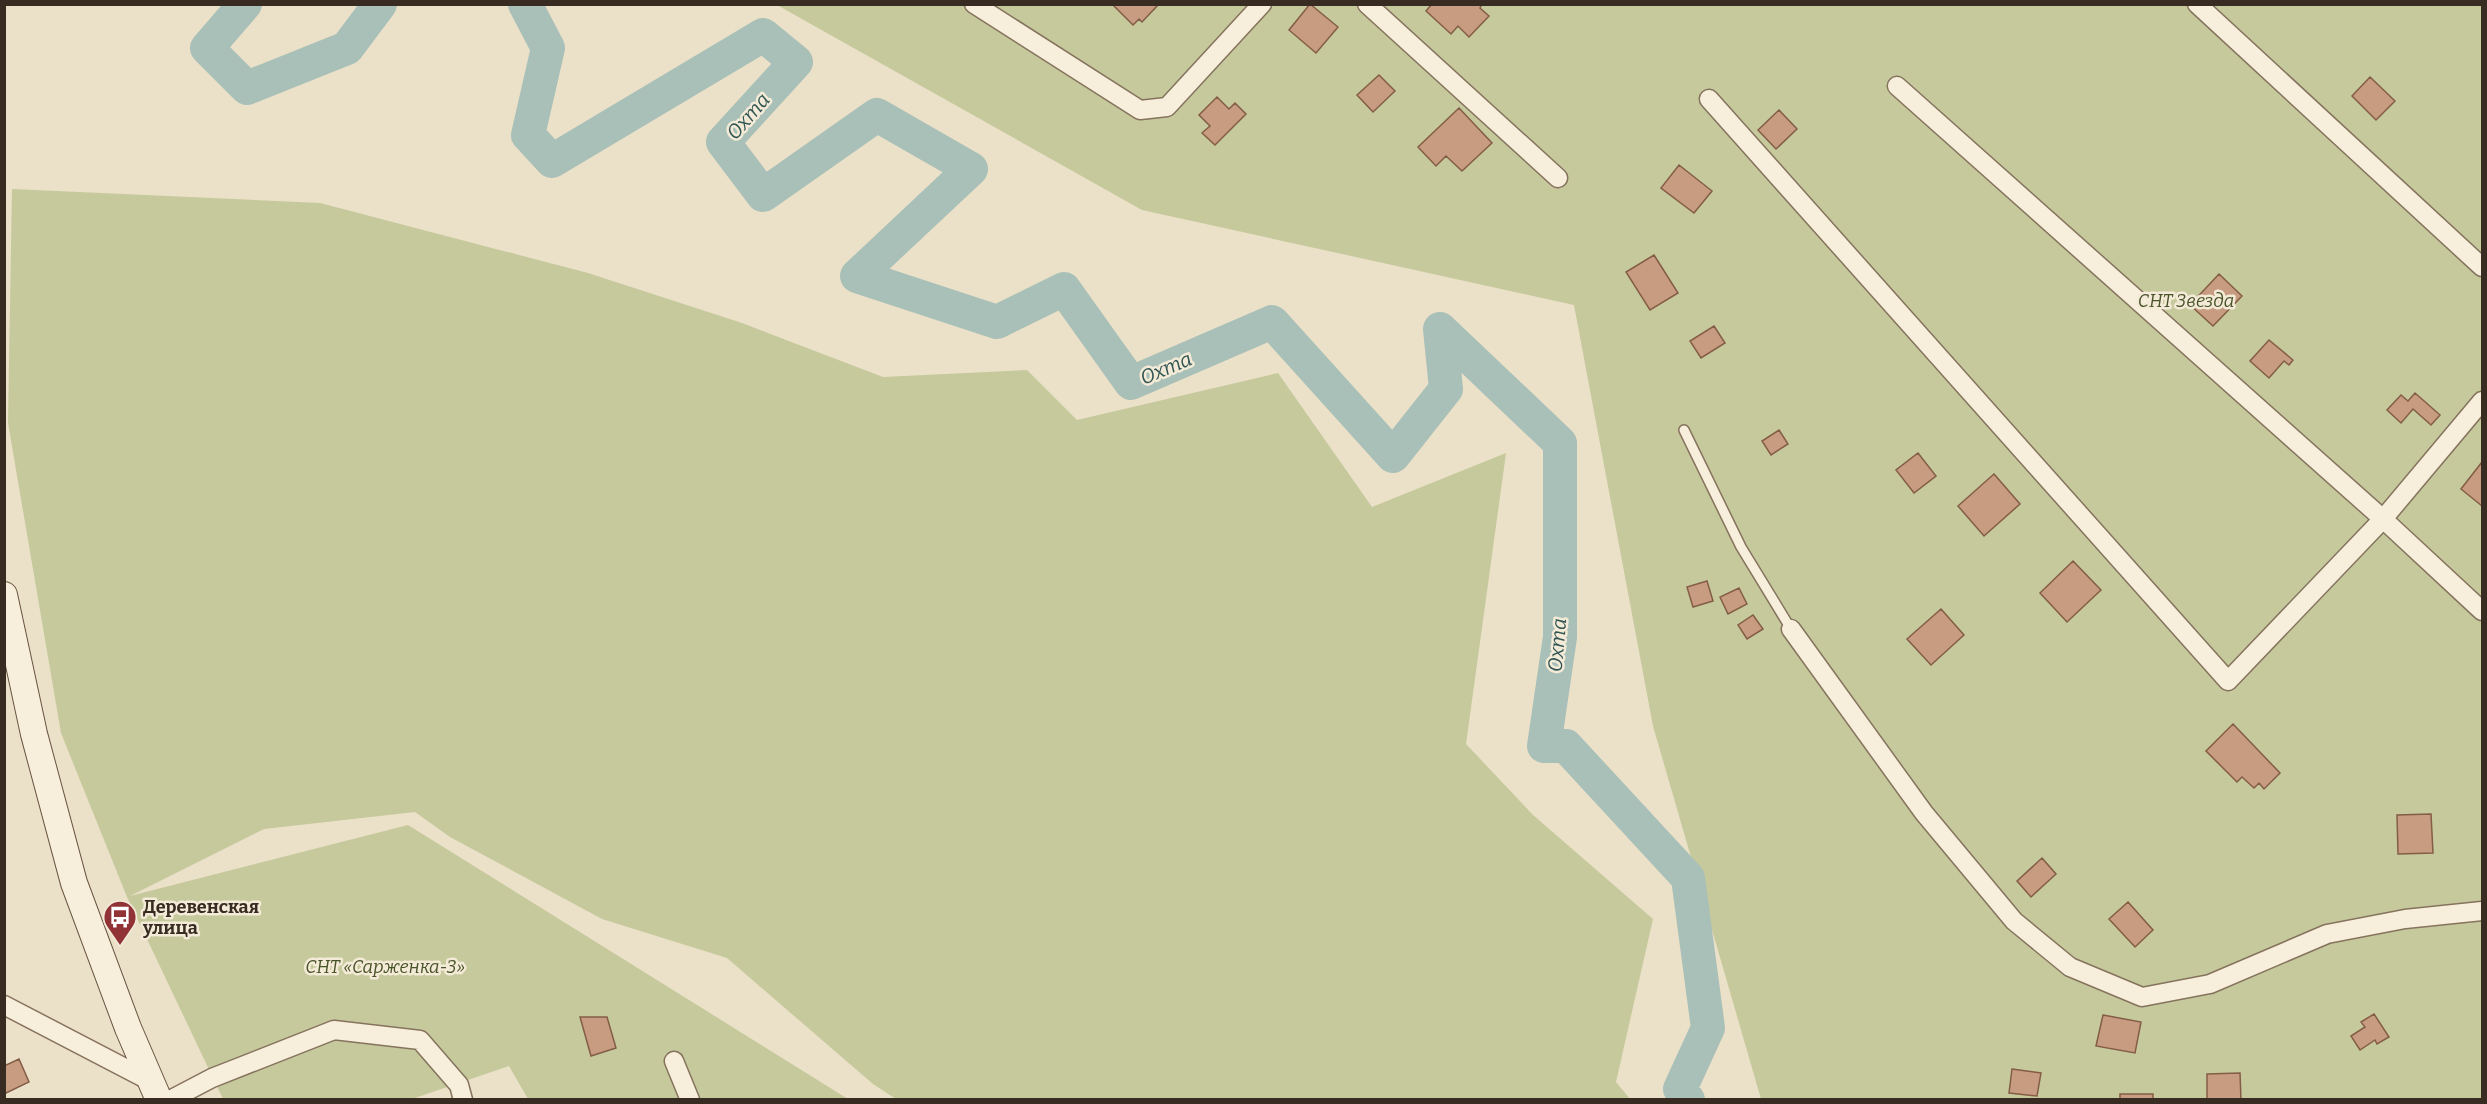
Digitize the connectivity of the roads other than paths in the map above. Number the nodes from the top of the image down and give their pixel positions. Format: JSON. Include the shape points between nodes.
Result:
{"nodes":[{"id":1,"x":974,"y":4,"type":"edge"},
{"id":2,"x":1262,"y":4,"type":"edge"},
{"id":3,"x":1367,"y":4,"type":"edge"},
{"id":4,"x":2197,"y":4,"type":"edge"},
{"id":5,"x":1897,"y":86,"type":"dead end"},
{"id":6,"x":1709,"y":99,"type":"dead end"},
{"id":7,"x":1558,"y":178,"type":"dead end"},
{"id":8,"x":2482,"y":267,"type":"edge"},
{"id":9,"x":2482,"y":401,"type":"edge"},
{"id":10,"x":1684,"y":430,"type":"dead end"},
{"id":11,"x":2382,"y":519,"type":"junction"},
{"id":12,"x":4,"y":595,"type":"edge"},
{"id":13,"x":2482,"y":611,"type":"edge"},
{"id":14,"x":1791,"y":629,"type":"joint"},
{"id":15,"x":2482,"y":911,"type":"edge"},
{"id":16,"x":4,"y":1005,"type":"edge"},
{"id":17,"x":674,"y":1061,"type":"dead end"},
{"id":18,"x":154,"y":1090,"type":"edge"},
{"id":19,"x":170,"y":1100,"type":"edge"},
{"id":20,"x":463,"y":1100,"type":"edge"},
{"id":21,"x":690,"y":1100,"type":"edge"}],
"edges":[{"from":1,"to":2,"type":"street","via":[[1140,110],[1167,106]]},
{"from":3,"to":7,"type":"street"},
{"from":4,"to":8,"type":"street"},
{"from":5,"to":11,"type":"street"},
{"from":6,"to":11,"type":"street","via":[[2228,681]]},
{"from":9,"to":11,"type":"street"},
{"from":10,"to":14,"type":"lane","via":[[1741,547]]},
{"from":11,"to":13,"type":"street"},
{"from":12,"to":18,"type":"main road","via":[[34,734],[74,882]]},
{"from":14,"to":15,"type":"street","via":[[1924,813],[2014,921],[2070,967],[2142,997],[2210,984],[2327,934],[2405,919]]},
{"from":16,"to":18,"type":"street"},
{"from":17,"to":21,"type":"street"},
{"from":19,"to":20,"type":"street","via":[[212,1078],[334,1030],[420,1040],[459,1084]]}]}
